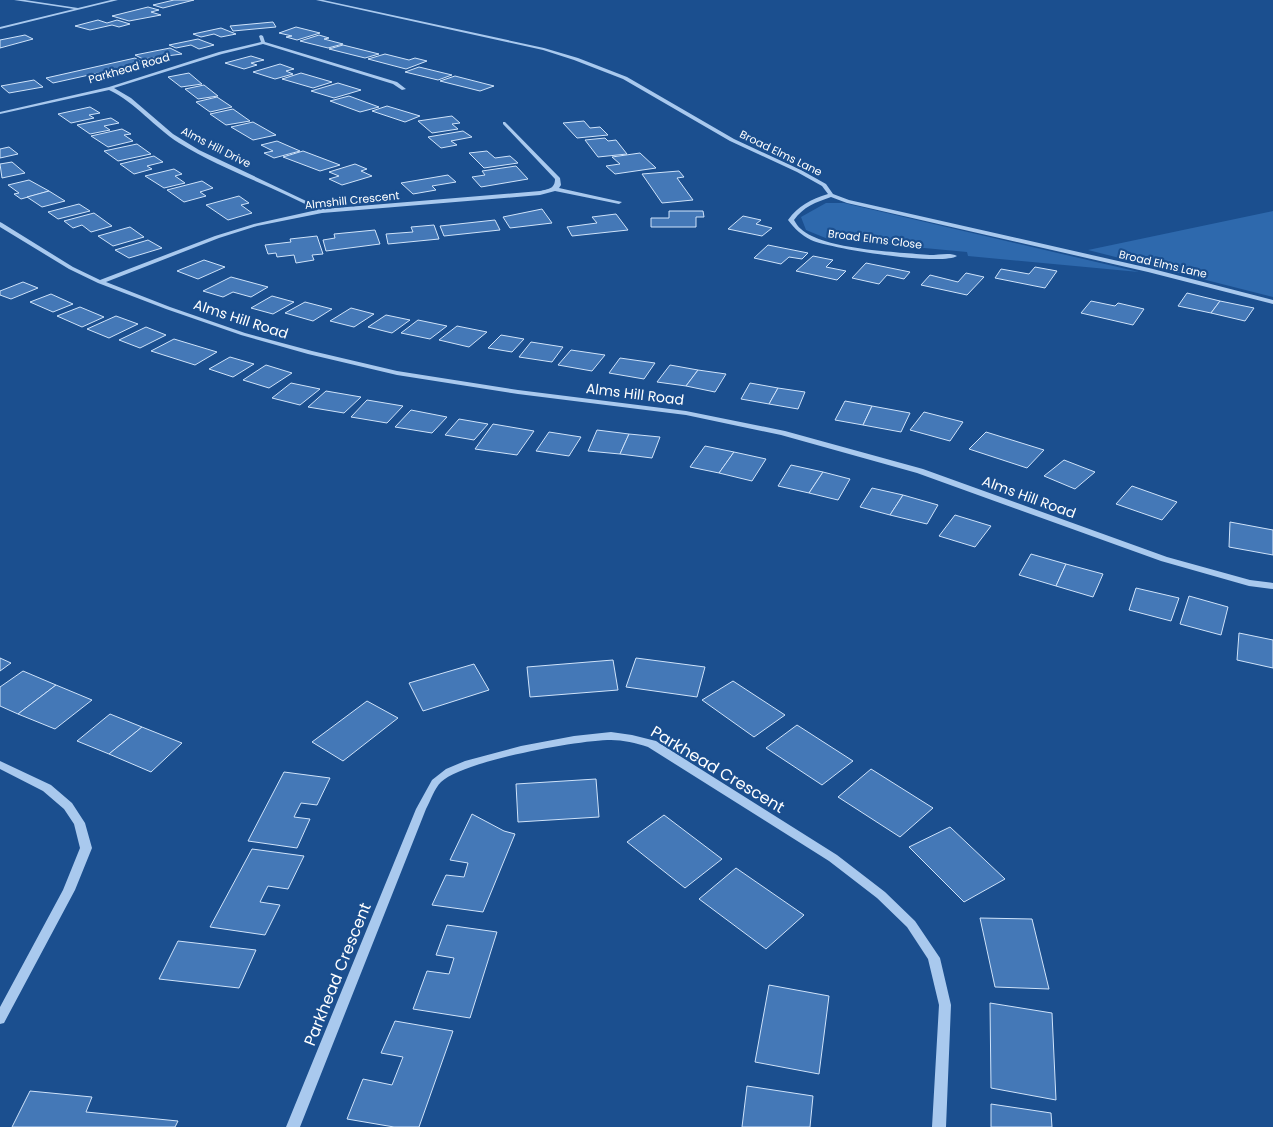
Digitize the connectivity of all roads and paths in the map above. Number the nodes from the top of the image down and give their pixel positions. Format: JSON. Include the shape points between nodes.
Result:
{"nodes":[{"id":1,"x":16,"y":0,"type":"edge"},
{"id":2,"x":116,"y":0,"type":"edge"},
{"id":3,"x":318,"y":0,"type":"edge"},
{"id":4,"x":82,"y":9,"type":"junction"},
{"id":5,"x":0,"y":28,"type":"edge"},
{"id":6,"x":261,"y":36,"type":"dead end"},
{"id":7,"x":263,"y":43,"type":"junction"},
{"id":8,"x":110,"y":88,"type":"junction"},
{"id":9,"x":404,"y":89,"type":"dead end"},
{"id":10,"x":0,"y":113,"type":"edge"},
{"id":11,"x":505,"y":123,"type":"dead end"},
{"id":12,"x":555,"y":189,"type":"junction"},
{"id":13,"x":831,"y":195,"type":"junction"},
{"id":14,"x":619,"y":202,"type":"dead end"},
{"id":15,"x":322,"y":211,"type":"junction"},
{"id":16,"x":0,"y":224,"type":"edge"},
{"id":17,"x":954,"y":256,"type":"dead end"},
{"id":18,"x":100,"y":282,"type":"junction"},
{"id":19,"x":1273,"y":302,"type":"edge"},
{"id":20,"x":1273,"y":586,"type":"edge"},
{"id":21,"x":0,"y":765,"type":"edge"},
{"id":22,"x":0,"y":1019,"type":"edge"},
{"id":23,"x":293,"y":1127,"type":"edge"},
{"id":24,"x":939,"y":1127,"type":"edge"}],
"edges":[{"from":1,"to":4,"type":"street"},
{"from":2,"to":4,"type":"street"},
{"from":3,"to":13,"type":"street","name":"Broad Elms Lane","via":[[544,49],[576,59],[638,85],[732,140],[824,184]]},
{"from":4,"to":5,"type":"street"},
{"from":6,"to":7,"type":"street"},
{"from":7,"to":8,"type":"street","name":"Parkhead Road"},
{"from":7,"to":9,"type":"street","via":[[395,83]]},
{"from":8,"to":10,"type":"street","name":"Parkhead Road"},
{"from":8,"to":15,"type":"street","name":"Alms Hill Drive","via":[[124,93],[159,127],[180,142]]},
{"from":11,"to":12,"type":"street","via":[[558,179]]},
{"from":12,"to":14,"type":"street","name":"Almshill Crescent"},
{"from":12,"to":15,"type":"street","name":"Almshill Crescent","via":[[540,194]]},
{"from":13,"to":17,"type":"street","name":"Broad Elms Close","via":[[809,203],[796,213],[791,220],[794,227],[816,241],[839,247]]},
{"from":13,"to":19,"type":"street","name":"Broad Elms Lane","via":[[873,208],[1149,270]]},
{"from":15,"to":18,"type":"street","name":"Almshill Crescent","via":[[217,237]]},
{"from":16,"to":18,"type":"street","name":"Alms Hill Road"},
{"from":18,"to":20,"type":"street","name":"Alms Hill Road","via":[[224,328],[310,354],[398,373],[686,413],[782,433],[960,485],[1164,559],[1249,583]]},
{"from":21,"to":22,"type":"street","via":[[47,788],[68,806],[79,823],[86,848],[69,890]]},
{"from":23,"to":24,"type":"street","name":"Parkhead Crescent","via":[[421,809],[438,779],[460,766],[487,758],[609,736],[632,737],[652,744],[833,858],[881,895],[911,924],[934,958],[945,1005]]}]}
